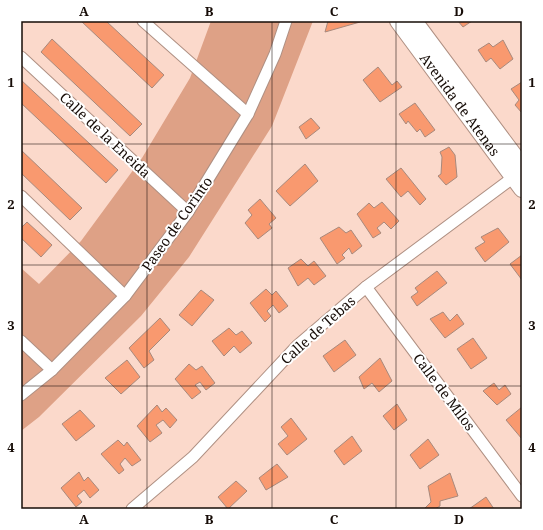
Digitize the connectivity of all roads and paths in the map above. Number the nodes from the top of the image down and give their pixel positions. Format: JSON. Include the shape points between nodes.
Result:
{"nodes":[{"id":1,"x":143,"y":21,"type":"edge"},
{"id":2,"x":286,"y":21,"type":"edge"},
{"id":3,"x":398,"y":21,"type":"edge"},
{"id":4,"x":414,"y":21,"type":"edge"},
{"id":5,"x":21,"y":57,"type":"edge"},
{"id":6,"x":248,"y":114,"type":"junction"},
{"id":7,"x":520,"y":176,"type":"edge"},
{"id":8,"x":21,"y":196,"type":"edge"},
{"id":9,"x":188,"y":212,"type":"junction"},
{"id":10,"x":366,"y":287,"type":"junction"},
{"id":11,"x":125,"y":296,"type":"junction"},
{"id":12,"x":21,"y":341,"type":"edge"},
{"id":13,"x":52,"y":370,"type":"junction"},
{"id":14,"x":21,"y":395,"type":"edge"},
{"id":15,"x":522,"y":496,"type":"edge"},
{"id":16,"x":132,"y":509,"type":"edge"}],
"edges":[{"from":1,"to":6,"type":"street"},
{"from":2,"to":6,"type":"street","name":"Paseo de Corinto","via":[[275,54]]},
{"from":3,"to":7,"type":"main road","name":"Avenida de Atenas"},
{"from":4,"to":7,"type":"main road","name":"Avenida de Atenas"},
{"from":5,"to":9,"type":"street","name":"Calle de la Eneida"},
{"from":6,"to":9,"type":"street","name":"Paseo de Corinto"},
{"from":7,"to":10,"type":"street","name":"Calle de Tebas"},
{"from":8,"to":11,"type":"street"},
{"from":9,"to":11,"type":"street","name":"Paseo de Corinto"},
{"from":10,"to":15,"type":"street","name":"Calle de Milos"},
{"from":10,"to":16,"type":"street","name":"Calle de Tebas","via":[[297,346],[193,457]]},
{"from":11,"to":13,"type":"street","name":"Paseo de Corinto"},
{"from":12,"to":13,"type":"street"},
{"from":13,"to":14,"type":"street","name":"Paseo de Corinto"}]}
